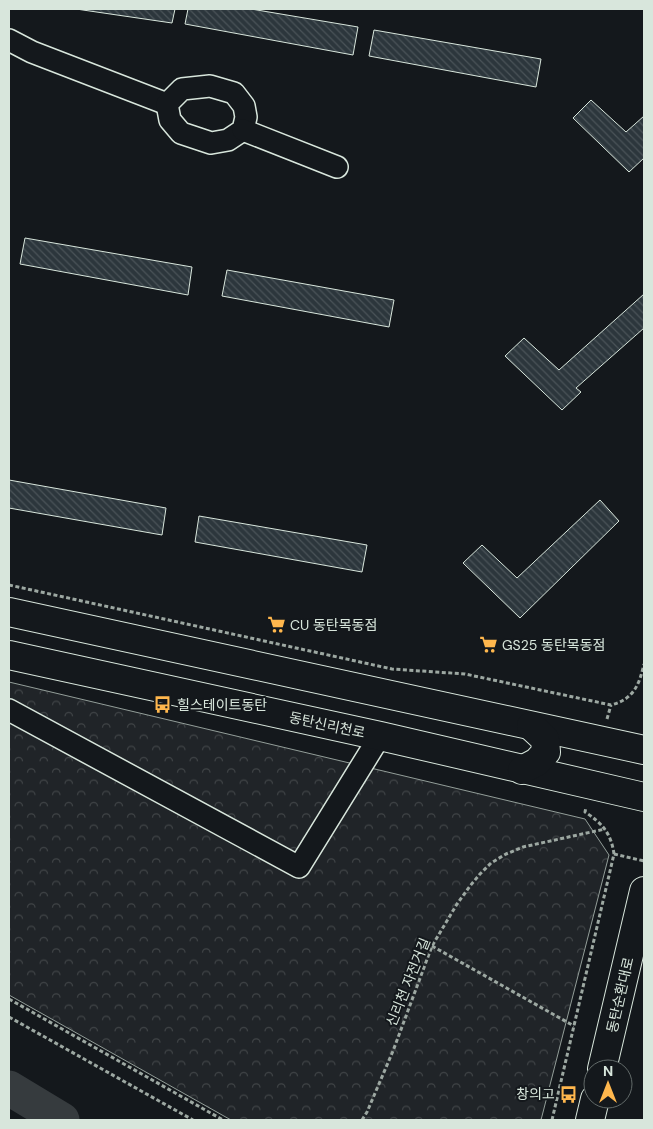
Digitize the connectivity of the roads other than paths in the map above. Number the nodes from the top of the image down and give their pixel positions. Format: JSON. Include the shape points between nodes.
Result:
{"nodes":[{"id":1,"x":9,"y":40,"type":"edge"},
{"id":2,"x":167,"y":104,"type":"junction"},
{"id":3,"x":243,"y":130,"type":"junction"},
{"id":4,"x":337,"y":166,"type":"dead end"},
{"id":5,"x":9,"y":612,"type":"edge"},
{"id":6,"x":9,"y":655,"type":"edge"},
{"id":7,"x":9,"y":710,"type":"edge"},
{"id":8,"x":532,"y":726,"type":"junction"},
{"id":9,"x":380,"y":736,"type":"junction"},
{"id":10,"x":644,"y":750,"type":"edge"},
{"id":11,"x":522,"y":770,"type":"junction"},
{"id":12,"x":644,"y":797,"type":"edge"},
{"id":13,"x":644,"y":891,"type":"edge"},
{"id":14,"x":641,"y":916,"type":"edge"},
{"id":15,"x":605,"y":1059,"type":"edge"}],
"edges":[{"from":1,"to":2,"type":"lane"},
{"from":2,"to":3,"type":"lane","via":[[170,120],[180,133],[211,143],[228,140]]},
{"from":2,"to":3,"type":"lane","via":[[182,89],[210,86],[234,93],[244,106]]},
{"from":3,"to":4,"type":"lane"},
{"from":5,"to":8,"type":"main road"},
{"from":6,"to":9,"type":"main road","name":"동탄신리천로"},
{"from":7,"to":9,"type":"lane","via":[[299,867]]},
{"from":8,"to":10,"type":"main road"},
{"from":8,"to":11,"type":"main road","via":[[545,739],[546,752],[537,762]]},
{"from":9,"to":11,"type":"main road","name":"동탄신리천로"},
{"from":11,"to":12,"type":"main road","name":"동탄신리천로"},
{"from":13,"to":14,"type":"main road","name":"동탄순환대로"},
{"from":14,"to":15,"type":"main road","name":"동탄순환대로"}]}
